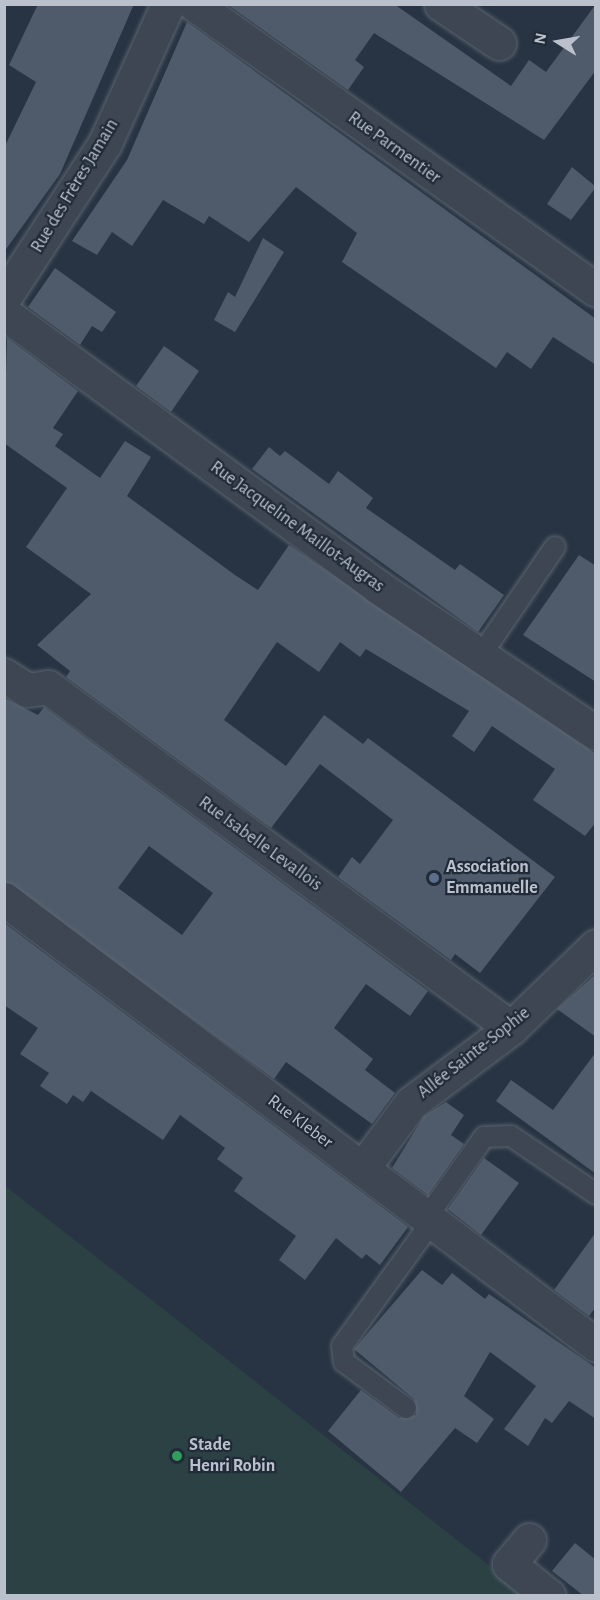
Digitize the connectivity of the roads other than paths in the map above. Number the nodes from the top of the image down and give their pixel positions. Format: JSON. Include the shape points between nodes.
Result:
{"nodes":[{"id":1,"x":168,"y":4,"type":"edge"},
{"id":2,"x":194,"y":4,"type":"edge"},
{"id":3,"x":441,"y":4,"type":"edge"},
{"id":4,"x":499,"y":43,"type":"dead end"},
{"id":5,"x":596,"y":290,"type":"edge"},
{"id":6,"x":4,"y":298,"type":"edge"},
{"id":7,"x":4,"y":314,"type":"edge"},
{"id":8,"x":555,"y":547,"type":"dead end"},
{"id":9,"x":476,"y":652,"type":"junction"},
{"id":10,"x":4,"y":675,"type":"edge"},
{"id":11,"x":596,"y":733,"type":"edge"},
{"id":12,"x":4,"y":899,"type":"edge"},
{"id":13,"x":596,"y":946,"type":"edge"},
{"id":14,"x":511,"y":1028,"type":"junction"},
{"id":15,"x":362,"y":1169,"type":"junction"},
{"id":16,"x":596,"y":1194,"type":"edge"},
{"id":17,"x":429,"y":1219,"type":"junction"},
{"id":18,"x":596,"y":1345,"type":"edge"},
{"id":19,"x":406,"y":1408,"type":"dead end"},
{"id":20,"x":529,"y":1540,"type":"dead end"},
{"id":21,"x":549,"y":1596,"type":"edge"}],
"edges":[{"from":1,"to":6,"type":"street","name":"Rue des Frères Jamain","via":[[105,143]]},
{"from":2,"to":5,"type":"street","name":"Rue Parmentier"},
{"from":3,"to":4,"type":"street"},
{"from":7,"to":9,"type":"street","name":"Rue Jacqueline Maillot-Augras"},
{"from":8,"to":9,"type":"lane"},
{"from":9,"to":11,"type":"street","name":"Rue Jacqueline Maillot-Augras"},
{"from":10,"to":14,"type":"street","name":"Rue Isabelle Levallois","via":[[27,690],[48,687]]},
{"from":12,"to":15,"type":"street","name":"Rue Kleber"},
{"from":13,"to":14,"type":"street","name":"Allée Sainte-Sophie"},
{"from":14,"to":15,"type":"street","name":"Allée Sainte-Sophie","via":[[411,1103]]},
{"from":15,"to":17,"type":"street","name":"Rue Kleber"},
{"from":16,"to":17,"type":"lane","via":[[511,1136],[484,1137]]},
{"from":17,"to":18,"type":"street","name":"Rue Kleber"},
{"from":17,"to":19,"type":"lane","via":[[342,1346],[344,1362]]},
{"from":20,"to":21,"type":"street","via":[[509,1564]]}]}
